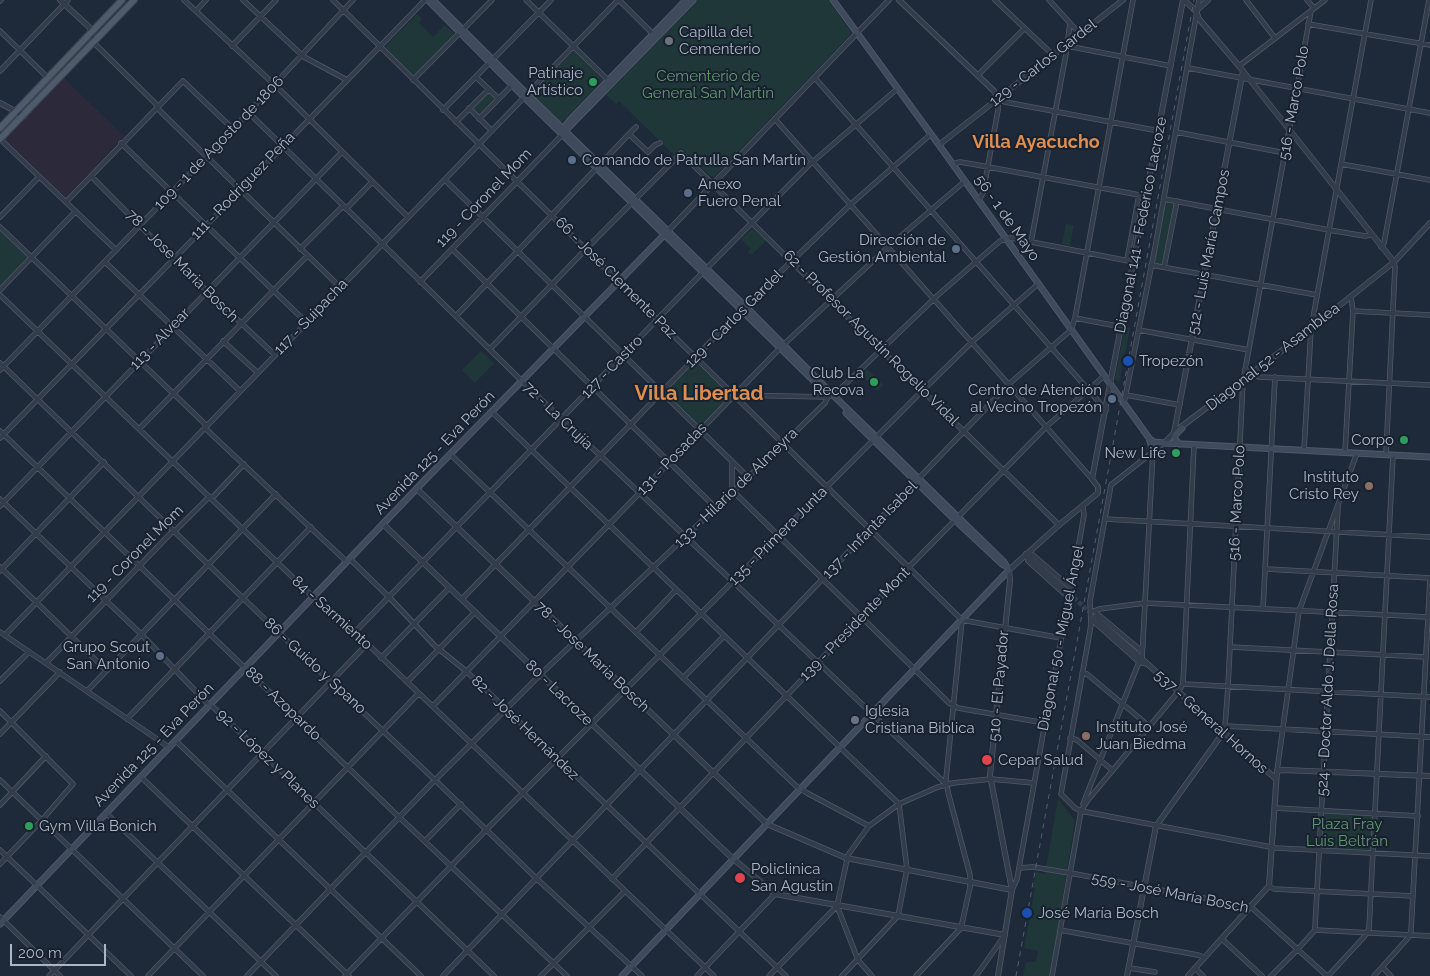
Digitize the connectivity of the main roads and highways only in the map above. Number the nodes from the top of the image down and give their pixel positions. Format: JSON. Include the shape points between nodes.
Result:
{"nodes":[{"id":1,"x":122,"y":0,"type":"edge"},
{"id":2,"x":134,"y":0,"type":"edge"},
{"id":3,"x":426,"y":0,"type":"edge"},
{"id":4,"x":433,"y":0,"type":"edge"},
{"id":5,"x":686,"y":0,"type":"edge"},
{"id":6,"x":693,"y":0,"type":"edge"},
{"id":7,"x":833,"y":0,"type":"edge"},
{"id":8,"x":461,"y":31,"type":"junction"},
{"id":9,"x":655,"y":36,"type":"junction"},
{"id":10,"x":492,"y":62,"type":"junction"},
{"id":11,"x":526,"y":96,"type":"junction"},
{"id":12,"x":0,"y":128,"type":"edge"},
{"id":13,"x":564,"y":133,"type":"junction"},
{"id":14,"x":0,"y":139,"type":"edge"},
{"id":15,"x":666,"y":233,"type":"junction"},
{"id":16,"x":1182,"y":428,"type":"road end"},
{"id":17,"x":1149,"y":438,"type":"junction"},
{"id":18,"x":1179,"y":444,"type":"junction"},
{"id":19,"x":1153,"y":451,"type":"road end"},
{"id":20,"x":1430,"y":457,"type":"edge"},
{"id":21,"x":1,"y":921,"type":"edge"},
{"id":22,"x":622,"y":976,"type":"edge"}],
"edges":[{"from":1,"to":12,"type":"main road"},
{"from":2,"to":14,"type":"main road"},
{"from":3,"to":8,"type":"main road"},
{"from":4,"to":8,"type":"main road"},
{"from":5,"to":9,"type":"main road","name":"119 - Coronel Mom"},
{"from":6,"to":9,"type":"main road","name":"119 - Coronel Mom"},
{"from":7,"to":17,"type":"main road","name":"56 - 1 de Mayo"},
{"from":8,"to":10,"type":"main road"},
{"from":9,"to":13,"type":"main road","name":"119 - Coronel Mom","via":[[566,125]]},
{"from":10,"to":11,"type":"main road"},
{"from":10,"to":11,"type":"main road"},
{"from":11,"to":13,"type":"main road"},
{"from":13,"to":15,"type":"main road"},
{"from":15,"to":21,"type":"main road","name":"Avenida 125 - Eva Perón"},
{"from":15,"to":22,"type":"main road","via":[[1007,568],[915,670]]},
{"from":16,"to":18,"type":"main road","via":[[1174,437]]},
{"from":17,"to":18,"type":"main road","via":[[1154,442]]},
{"from":17,"to":19,"type":"main road","name":"56 - 1 de Mayo"},
{"from":18,"to":20,"type":"main road"}]}
